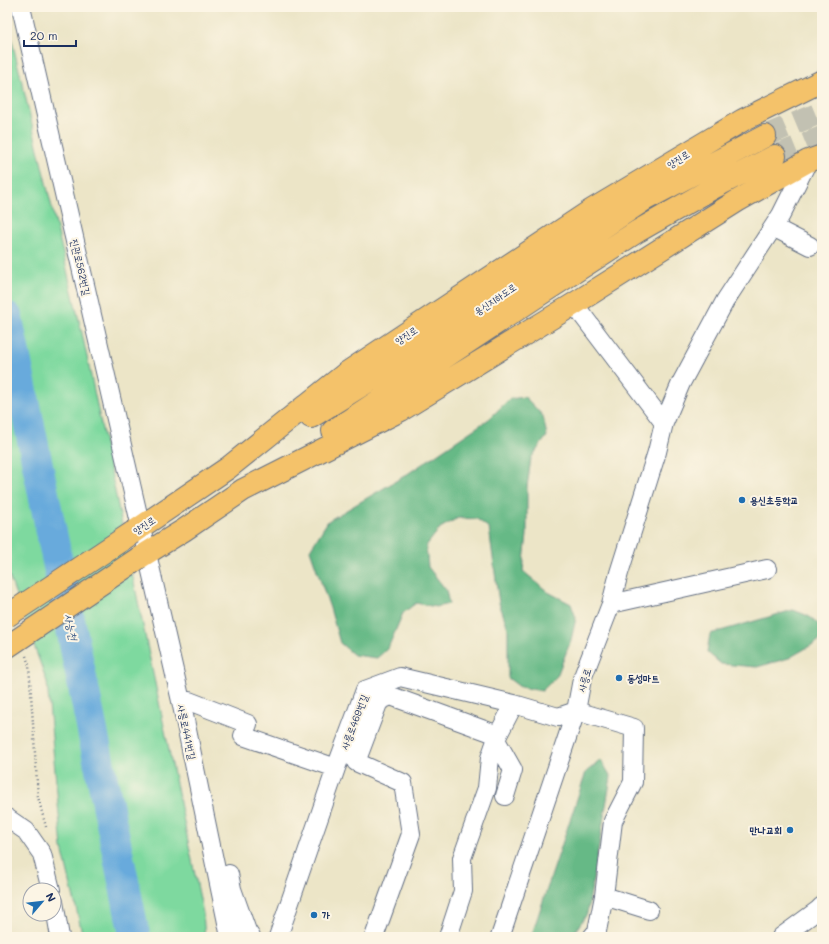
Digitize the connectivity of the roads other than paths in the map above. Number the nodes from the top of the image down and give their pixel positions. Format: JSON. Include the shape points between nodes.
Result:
{"nodes":[{"id":1,"x":21,"y":7,"type":"edge"},
{"id":2,"x":822,"y":81,"type":"edge"},
{"id":3,"x":765,"y":136,"type":"tunnel mouth"},
{"id":4,"x":822,"y":144,"type":"edge"},
{"id":5,"x":776,"y":156,"type":"tunnel mouth"},
{"id":6,"x":815,"y":158,"type":"edge"},
{"id":7,"x":773,"y":227,"type":"junction"},
{"id":8,"x":810,"y":246,"type":"dead end"},
{"id":9,"x":574,"y":304,"type":"junction"},
{"id":10,"x":664,"y":423,"type":"junction"},
{"id":11,"x":228,"y":468,"type":"junction"},
{"id":12,"x":243,"y":490,"type":"junction"},
{"id":13,"x":137,"y":530,"type":"junction"},
{"id":14,"x":145,"y":558,"type":"junction"},
{"id":15,"x":767,"y":569,"type":"dead end"},
{"id":16,"x":611,"y":604,"type":"junction"},
{"id":17,"x":7,"y":616,"type":"edge"},
{"id":18,"x":16,"y":648,"type":"edge"},
{"id":19,"x":190,"y":701,"type":"junction"},
{"id":20,"x":514,"y":704,"type":"junction"},
{"id":21,"x":576,"y":711,"type":"junction"},
{"id":22,"x":497,"y":738,"type":"junction"},
{"id":23,"x":336,"y":768,"type":"junction"},
{"id":24,"x":505,"y":796,"type":"dead end"},
{"id":25,"x":7,"y":818,"type":"edge"},
{"id":26,"x":49,"y":882,"type":"edge"},
{"id":27,"x":604,"y":896,"type":"junction"},
{"id":28,"x":649,"y":910,"type":"dead end"},
{"id":29,"x":821,"y":910,"type":"edge"},
{"id":30,"x":57,"y":922,"type":"edge"},
{"id":31,"x":60,"y":937,"type":"edge"},
{"id":32,"x":230,"y":937,"type":"edge"},
{"id":33,"x":252,"y":937,"type":"edge"},
{"id":34,"x":278,"y":937,"type":"edge"},
{"id":35,"x":374,"y":937,"type":"edge"},
{"id":36,"x":448,"y":937,"type":"edge"},
{"id":37,"x":500,"y":937,"type":"edge"},
{"id":38,"x":592,"y":937,"type":"edge"},
{"id":39,"x":780,"y":937,"type":"edge"}],
"edges":[{"from":1,"to":13,"type":"street","name":"진관로562번길"},
{"from":2,"to":11,"type":"main road","name":"양진로","via":[[743,120],[592,210],[345,374]]},
{"from":3,"to":11,"type":"main road","name":"용신지하도로","via":[[644,200],[417,351]]},
{"from":4,"to":6,"type":"main road"},
{"from":5,"to":12,"type":"main road","name":"용신지하도로","via":[[712,188],[638,231]]},
{"from":6,"to":7,"type":"street","name":"사릉로"},
{"from":6,"to":9,"type":"main road","via":[[737,201]]},
{"from":7,"to":8,"type":"street"},
{"from":7,"to":10,"type":"street","name":"사릉로","via":[[724,301],[681,383]]},
{"from":9,"to":10,"type":"street"},
{"from":9,"to":12,"type":"main road","via":[[401,410]]},
{"from":10,"to":16,"type":"street","name":"사릉로"},
{"from":11,"to":13,"type":"main road","name":"양진로"},
{"from":12,"to":14,"type":"main road"},
{"from":13,"to":14,"type":"street","name":"사릉로441번길"},
{"from":13,"to":17,"type":"main road","name":"양진로","bridge":true},
{"from":14,"to":18,"type":"main road","bridge":true},
{"from":14,"to":19,"type":"street","via":[[168,597]]},
{"from":14,"to":32,"type":"street","name":"사릉로441번길","via":[[181,701]]},
{"from":15,"to":16,"type":"street"},
{"from":16,"to":21,"type":"street","name":"사릉로","via":[[582,679]]},
{"from":19,"to":23,"type":"street","via":[[248,724],[243,736]]},
{"from":19,"to":33,"type":"street","via":[[232,889],[247,932]]},
{"from":20,"to":21,"type":"street","name":"사릉로469번길","via":[[558,717]]},
{"from":20,"to":22,"type":"street"},
{"from":20,"to":23,"type":"street","name":"사릉로469번길","via":[[400,677],[365,690]]},
{"from":21,"to":27,"type":"street","via":[[634,728],[633,782],[613,821]]},
{"from":21,"to":37,"type":"street","name":"사릉로"},
{"from":22,"to":24,"type":"street","via":[[513,770]]},
{"from":22,"to":35,"type":"street","via":[[390,696],[379,701],[356,762],[403,783],[411,834]]},
{"from":22,"to":36,"type":"street","via":[[490,758],[487,788],[462,858],[463,891]]},
{"from":23,"to":34,"type":"street","name":"사릉로469번길"},
{"from":25,"to":26,"type":"street","via":[[26,831],[42,854]]},
{"from":27,"to":28,"type":"street"},
{"from":27,"to":38,"type":"street","via":[[597,931]]},
{"from":29,"to":39,"type":"street"},
{"from":30,"to":31,"type":"street"}]}
